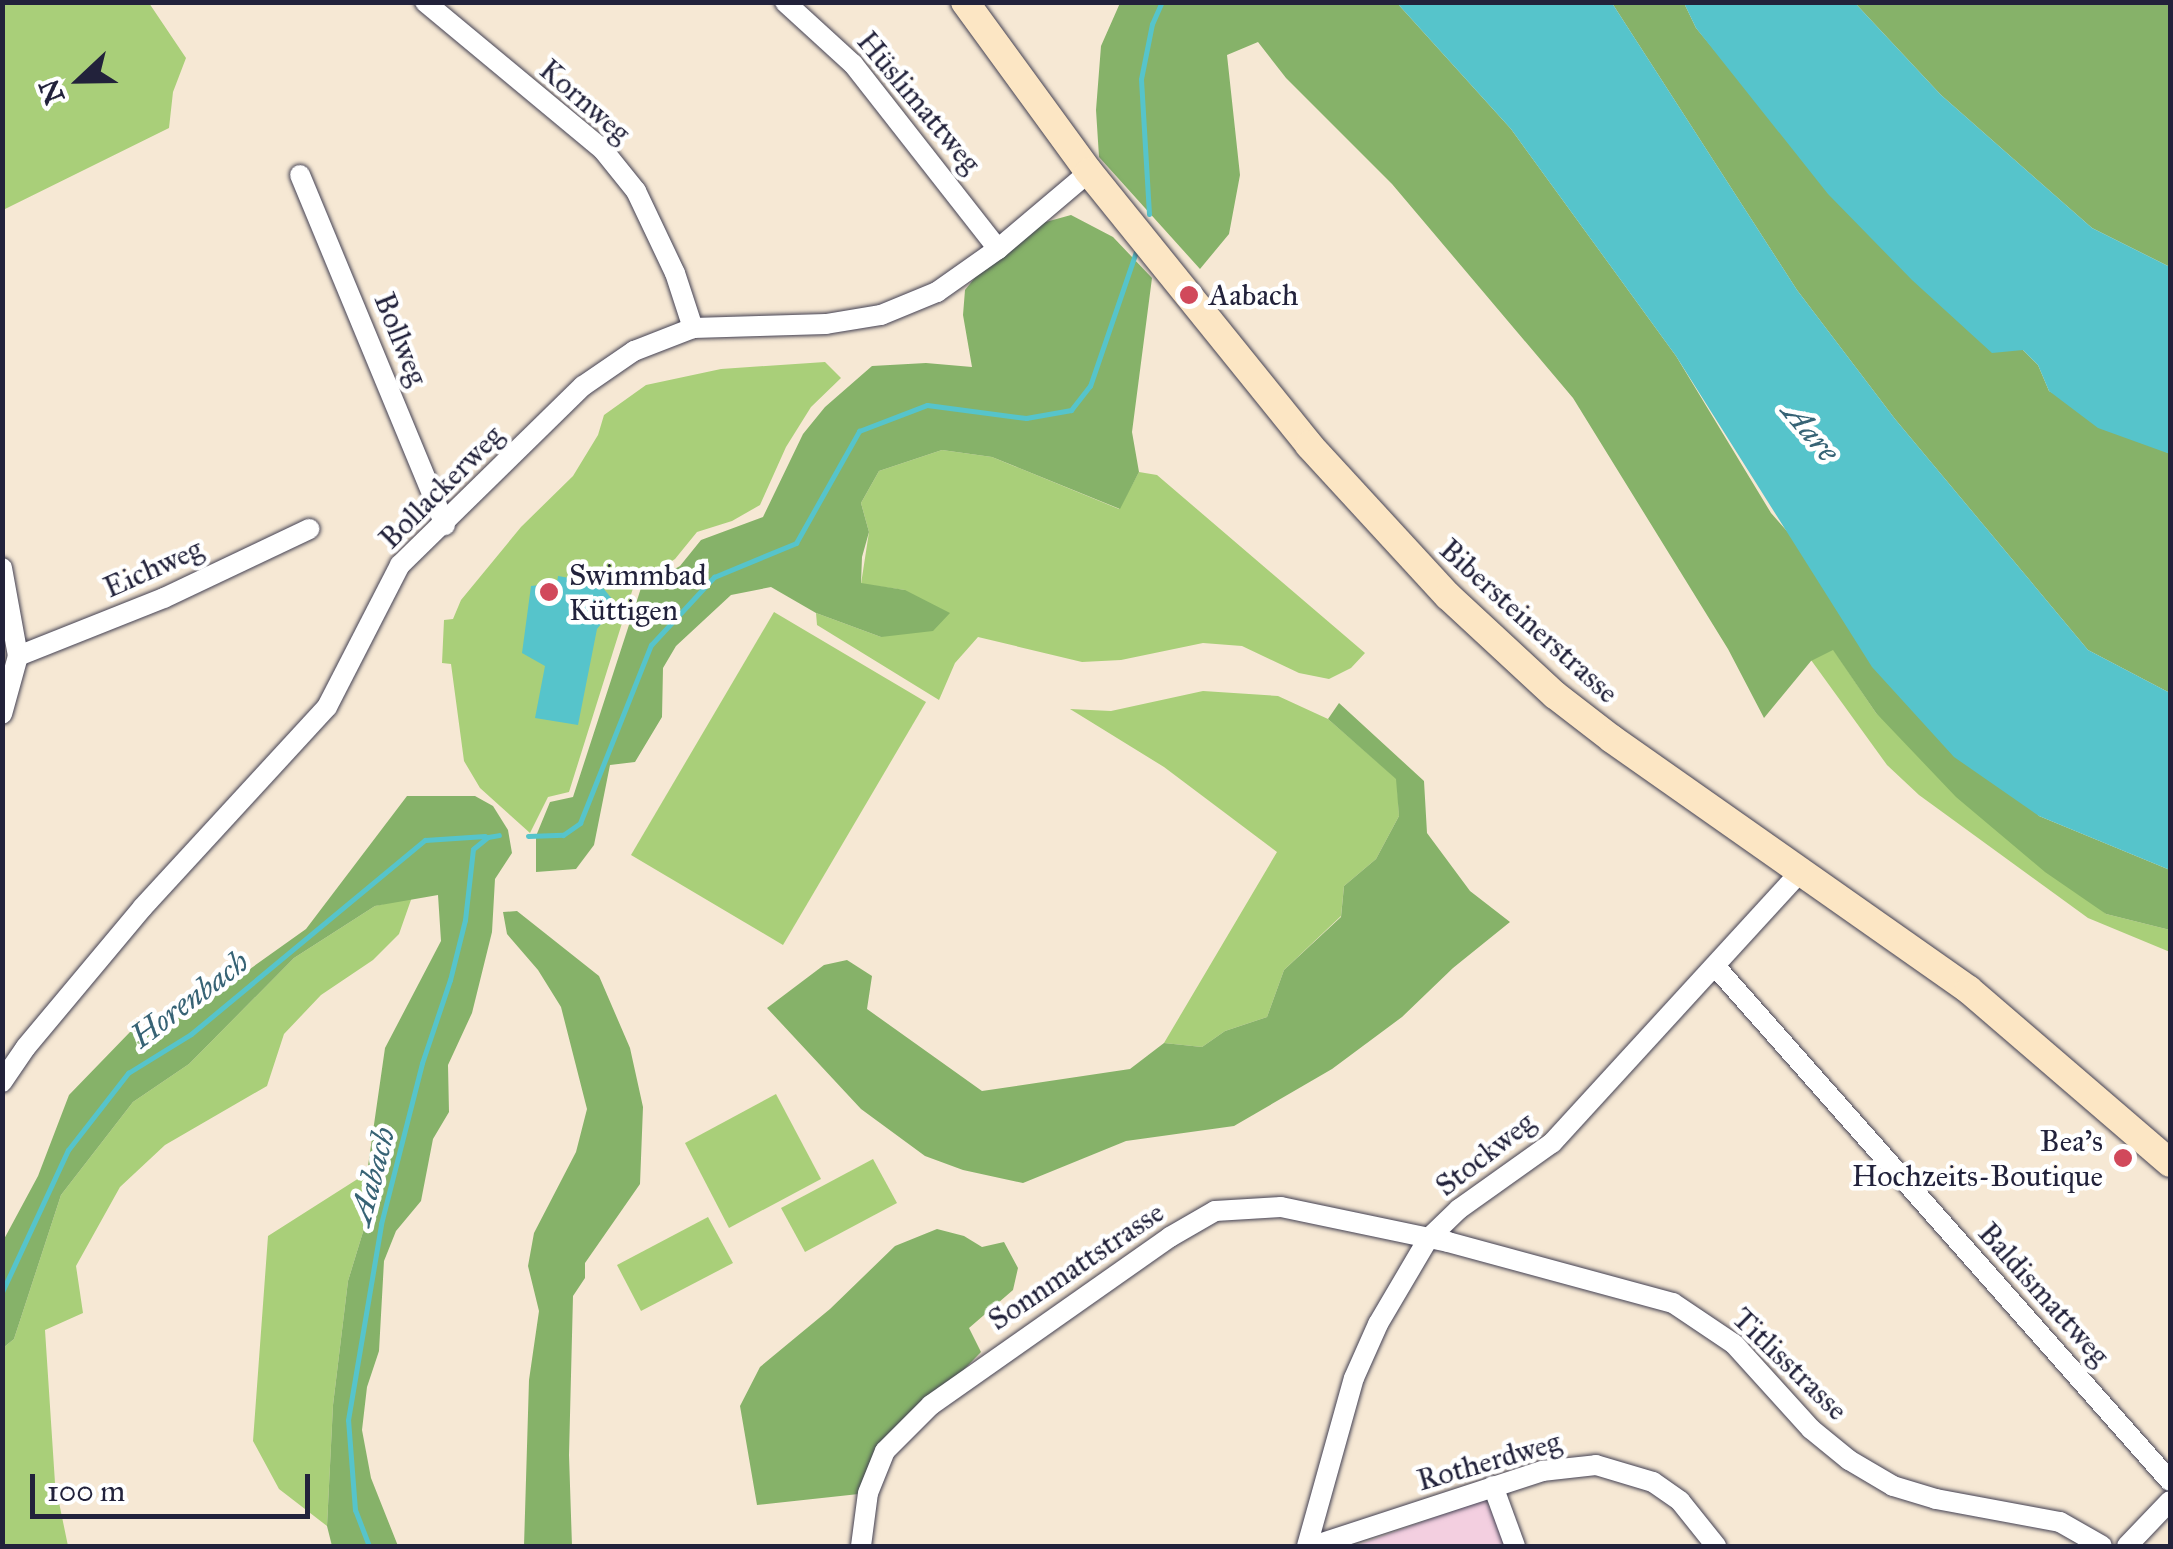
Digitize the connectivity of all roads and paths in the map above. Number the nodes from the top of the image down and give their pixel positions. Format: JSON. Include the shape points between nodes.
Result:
{"nodes":[{"id":1,"x":425,"y":2,"type":"edge"},
{"id":2,"x":784,"y":2,"type":"edge"},
{"id":3,"x":964,"y":2,"type":"edge"},
{"id":4,"x":1089,"y":172,"type":"junction"},
{"id":5,"x":300,"y":175,"type":"dead end"},
{"id":6,"x":998,"y":249,"type":"junction"},
{"id":7,"x":693,"y":328,"type":"junction"},
{"id":8,"x":445,"y":525,"type":"junction"},
{"id":9,"x":310,"y":529,"type":"dead end"},
{"id":10,"x":2,"y":568,"type":"edge"},
{"id":11,"x":18,"y":656,"type":"junction"},
{"id":12,"x":2,"y":714,"type":"edge"},
{"id":13,"x":1802,"y":870,"type":"junction"},
{"id":14,"x":1715,"y":966,"type":"junction"},
{"id":15,"x":2,"y":1082,"type":"edge"},
{"id":16,"x":2170,"y":1163,"type":"edge"},
{"id":17,"x":1428,"y":1239,"type":"junction"},
{"id":18,"x":2170,"y":1481,"type":"edge"},
{"id":19,"x":1493,"y":1486,"type":"junction"},
{"id":20,"x":2170,"y":1502,"type":"edge"},
{"id":21,"x":860,"y":1546,"type":"edge"},
{"id":22,"x":1310,"y":1546,"type":"edge"},
{"id":23,"x":1515,"y":1546,"type":"edge"},
{"id":24,"x":1716,"y":1546,"type":"edge"},
{"id":25,"x":2102,"y":1546,"type":"edge"},
{"id":26,"x":2127,"y":1546,"type":"edge"}],
"edges":[{"from":1,"to":7,"type":"street","name":"Kornweg","via":[[603,150],[636,191]]},
{"from":2,"to":6,"type":"street","name":"Hüslimattweg","via":[[854,64]]},
{"from":3,"to":4,"type":"main road","name":"Bibersteinerstrasse"},
{"from":4,"to":6,"type":"street","name":"Bollackerweg"},
{"from":4,"to":13,"type":"main road","name":"Bibersteinerstrasse","via":[[1309,445],[1448,596],[1598,728]]},
{"from":5,"to":8,"type":"street","name":"Bollweg"},
{"from":6,"to":7,"type":"street","name":"Bollackerweg","via":[[938,292],[881,315],[826,324]]},
{"from":7,"to":8,"type":"street","name":"Bollackerweg","via":[[634,352],[583,386]]},
{"from":8,"to":15,"type":"street","name":"Bollackerweg","via":[[400,565],[316,721],[144,907]]},
{"from":9,"to":11,"type":"street","name":"Eichweg","via":[[164,598]]},
{"from":10,"to":11,"type":"street"},
{"from":11,"to":12,"type":"street"},
{"from":13,"to":14,"type":"street","name":"Stockweg"},
{"from":13,"to":16,"type":"main road","name":"Bibersteinerstrasse","via":[[1969,990]]},
{"from":14,"to":17,"type":"street","name":"Stockweg","via":[[1552,1143]]},
{"from":14,"to":18,"type":"street","name":"Baldismattweg"},
{"from":17,"to":21,"type":"street","name":"Sonnmattstrasse","via":[[1281,1207],[1215,1212],[931,1405],[885,1450],[868,1492]]},
{"from":17,"to":22,"type":"street","name":"Stockweg","via":[[1354,1378]]},
{"from":17,"to":25,"type":"street","name":"Titlisstrasse","via":[[1674,1303],[1734,1344],[1810,1429],[1893,1486],[2060,1522]]},
{"from":19,"to":22,"type":"street","name":"Rotherdweg"},
{"from":19,"to":23,"type":"street"},
{"from":19,"to":24,"type":"street","name":"Rotherdweg","via":[[1569,1465],[1630,1473],[1680,1502]]},
{"from":20,"to":26,"type":"street"}]}
